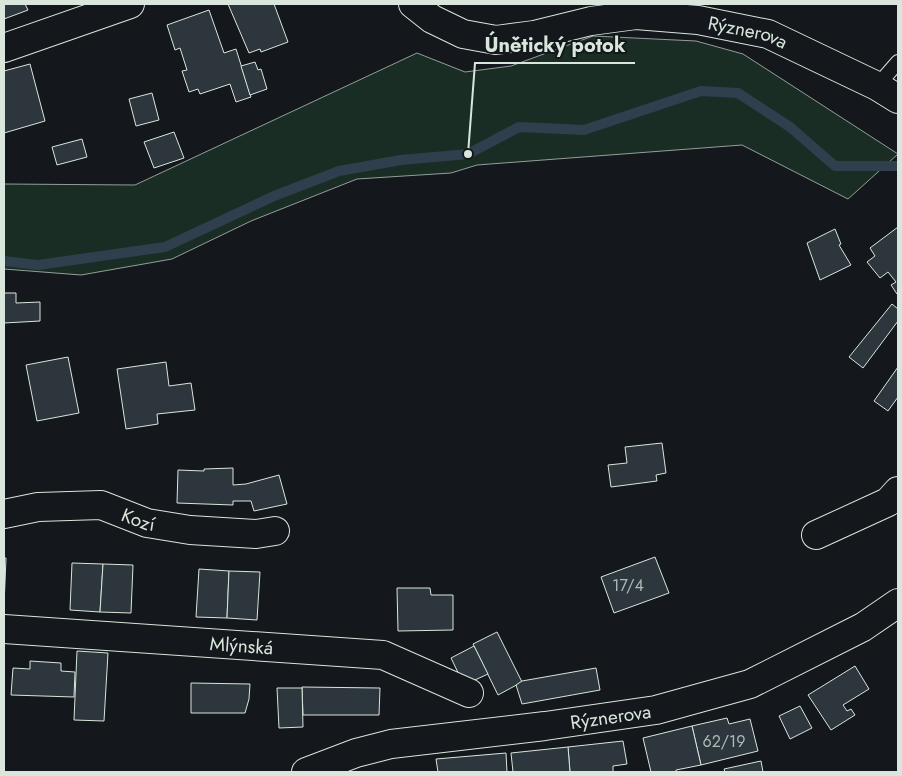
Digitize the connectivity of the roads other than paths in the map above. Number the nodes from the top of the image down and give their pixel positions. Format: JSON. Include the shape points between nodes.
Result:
{"nodes":[{"id":1,"x":130,"y":4,"type":"edge"},
{"id":2,"x":413,"y":4,"type":"edge"},
{"id":3,"x":4,"y":48,"type":"edge"},
{"id":4,"x":898,"y":62,"type":"edge"},
{"id":5,"x":888,"y":93,"type":"edge"},
{"id":6,"x":898,"y":491,"type":"edge"},
{"id":7,"x":4,"y":514,"type":"edge"},
{"id":8,"x":275,"y":531,"type":"dead end"},
{"id":9,"x":816,"y":535,"type":"dead end"},
{"id":10,"x":898,"y":603,"type":"edge"},
{"id":11,"x":4,"y":629,"type":"edge"},
{"id":12,"x":469,"y":693,"type":"dead end"},
{"id":13,"x":306,"y":772,"type":"edge"}],
"edges":[{"from":1,"to":3,"type":"street"},
{"from":2,"to":5,"type":"street","name":"Rýznerova","via":[[432,19],[463,34],[496,40],[534,35],[591,20],[636,15],[698,20],[768,34]]},
{"from":4,"to":5,"type":"lane"},
{"from":6,"to":9,"type":"street","via":[[888,502]]},
{"from":7,"to":8,"type":"street","name":"Kozí","via":[[38,507],[100,505],[147,523],[190,530],[256,534]]},
{"from":10,"to":13,"type":"street","name":"Rýznerova","via":[[863,627],[750,684],[656,710],[392,744],[356,753]]},
{"from":11,"to":12,"type":"street","name":"Mlýnská","via":[[382,654]]}]}
